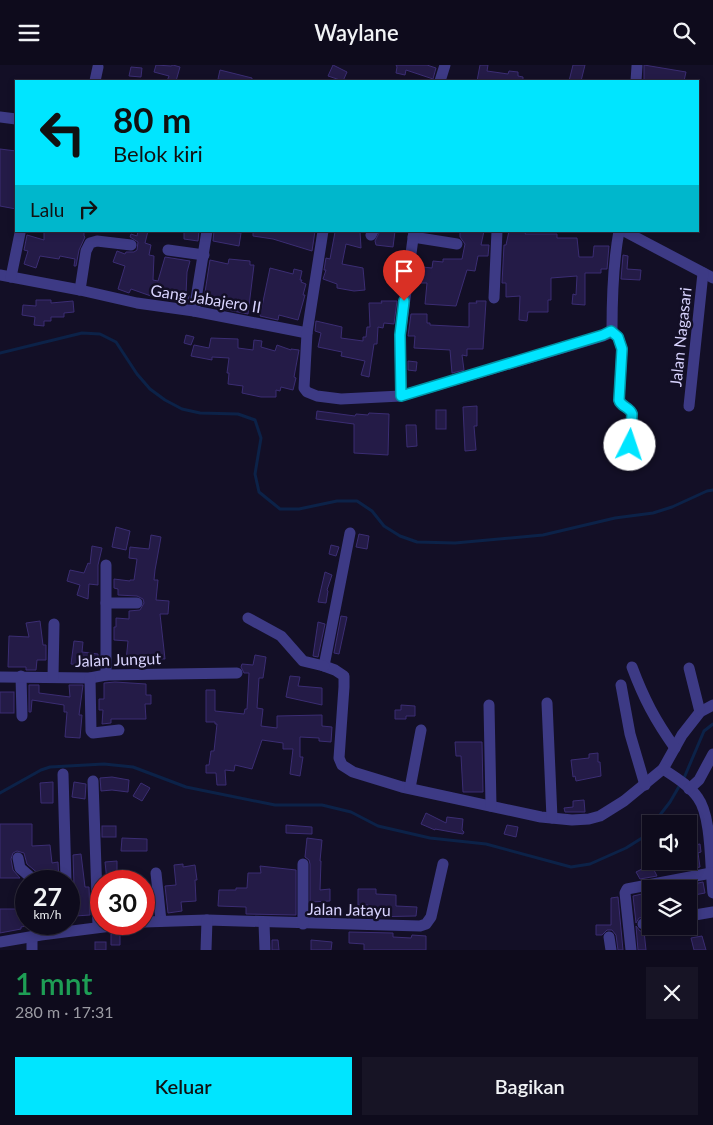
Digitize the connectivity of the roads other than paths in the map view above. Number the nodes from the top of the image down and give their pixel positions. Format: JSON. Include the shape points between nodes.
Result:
{"nodes":[{"id":1,"x":444,"y":65,"type":"edge"},
{"id":2,"x":98,"y":67,"type":"dead end"},
{"id":3,"x":638,"y":67,"type":"dead end"},
{"id":4,"x":96,"y":80,"type":"edge"},
{"id":5,"x":440,"y":80,"type":"edge"},
{"id":6,"x":636,"y":80,"type":"edge"},
{"id":7,"x":0,"y":117,"type":"edge"},
{"id":8,"x":15,"y":119,"type":"edge"},
{"id":9,"x":207,"y":232,"type":"edge"},
{"id":10,"x":323,"y":232,"type":"edge"},
{"id":11,"x":497,"y":232,"type":"edge"},
{"id":12,"x":619,"y":232,"type":"edge"},
{"id":13,"x":626,"y":232,"type":"edge"},
{"id":14,"x":20,"y":233,"type":"dead end"},
{"id":15,"x":413,"y":234,"type":"edge"},
{"id":16,"x":457,"y":244,"type":"dead end"},
{"id":17,"x":131,"y":245,"type":"dead end"},
{"id":18,"x":168,"y":250,"type":"dead end"},
{"id":19,"x":204,"y":255,"type":"junction"},
{"id":20,"x":708,"y":275,"type":"edge"},
{"id":21,"x":6,"y":276,"type":"edge"},
{"id":22,"x":80,"y":289,"type":"junction"},
{"id":23,"x":494,"y":298,"type":"dead end"},
{"id":24,"x":194,"y":311,"type":"junction"},
{"id":25,"x":611,"y":331,"type":"junction"},
{"id":26,"x":307,"y":333,"type":"junction"},
{"id":27,"x":401,"y":396,"type":"junction"},
{"id":28,"x":689,"y":406,"type":"dead end"},
{"id":29,"x":630,"y":445,"type":"dead end"},
{"id":30,"x":350,"y":533,"type":"dead end"},
{"id":31,"x":106,"y":565,"type":"dead end"},
{"id":32,"x":106,"y":603,"type":"junction"},
{"id":33,"x":138,"y":603,"type":"dead end"},
{"id":34,"x":248,"y":618,"type":"dead end"},
{"id":35,"x":54,"y":624,"type":"dead end"},
{"id":36,"x":324,"y":666,"type":"junction"},
{"id":37,"x":632,"y":667,"type":"dead end"},
{"id":38,"x":689,"y":668,"type":"dead end"},
{"id":39,"x":237,"y":673,"type":"dead end"},
{"id":40,"x":106,"y":675,"type":"junction"},
{"id":41,"x":22,"y":676,"type":"junction"},
{"id":42,"x":0,"y":677,"type":"edge"},
{"id":43,"x":52,"y":677,"type":"junction"},
{"id":44,"x":90,"y":678,"type":"junction"},
{"id":45,"x":621,"y":685,"type":"dead end"},
{"id":46,"x":548,"y":703,"type":"dead end"},
{"id":47,"x":489,"y":705,"type":"dead end"},
{"id":48,"x":713,"y":705,"type":"edge"},
{"id":49,"x":700,"y":713,"type":"junction"},
{"id":50,"x":22,"y":716,"type":"dead end"},
{"id":51,"x":119,"y":730,"type":"dead end"},
{"id":52,"x":421,"y":730,"type":"dead end"},
{"id":53,"x":675,"y":748,"type":"junction"},
{"id":54,"x":713,"y":754,"type":"edge"},
{"id":55,"x":663,"y":769,"type":"junction"},
{"id":56,"x":63,"y":774,"type":"dead end"},
{"id":57,"x":93,"y":781,"type":"dead end"},
{"id":58,"x":645,"y":785,"type":"junction"},
{"id":59,"x":687,"y":787,"type":"junction"},
{"id":60,"x":410,"y":788,"type":"junction"},
{"id":61,"x":491,"y":806,"type":"junction"},
{"id":62,"x":708,"y":807,"type":"edge"},
{"id":63,"x":552,"y":818,"type":"junction"},
{"id":64,"x":18,"y":858,"type":"dead end"},
{"id":65,"x":303,"y":863,"type":"dead end"},
{"id":66,"x":443,"y":863,"type":"dead end"},
{"id":67,"x":22,"y":870,"type":"edge"},
{"id":68,"x":66,"y":870,"type":"edge"},
{"id":69,"x":96,"y":870,"type":"edge"},
{"id":70,"x":156,"y":873,"type":"dead end"},
{"id":71,"x":712,"y":877,"type":"edge"},
{"id":72,"x":713,"y":893,"type":"edge"},
{"id":73,"x":713,"y":912,"type":"edge"},
{"id":74,"x":697,"y":915,"type":"edge"},
{"id":75,"x":207,"y":920,"type":"junction"},
{"id":76,"x":155,"y":921,"type":"edge"},
{"id":77,"x":161,"y":921,"type":"junction"},
{"id":78,"x":264,"y":923,"type":"junction"},
{"id":79,"x":303,"y":924,"type":"junction"},
{"id":80,"x":27,"y":935,"type":"edge"},
{"id":81,"x":37,"y":935,"type":"edge"},
{"id":82,"x":609,"y":937,"type":"dead end"},
{"id":83,"x":0,"y":942,"type":"edge"},
{"id":84,"x":32,"y":950,"type":"edge"},
{"id":85,"x":206,"y":950,"type":"edge"},
{"id":86,"x":266,"y":950,"type":"edge"},
{"id":87,"x":612,"y":950,"type":"edge"},
{"id":88,"x":631,"y":950,"type":"edge"}],
"edges":[{"from":1,"to":5,"type":"street"},
{"from":2,"to":4,"type":"street"},
{"from":3,"to":6,"type":"street"},
{"from":7,"to":8,"type":"street"},
{"from":9,"to":19,"type":"street"},
{"from":10,"to":26,"type":"street"},
{"from":11,"to":23,"type":"street"},
{"from":12,"to":25,"type":"street"},
{"from":13,"to":20,"type":"street"},
{"from":14,"to":21,"type":"street"},
{"from":15,"to":16,"type":"street"},
{"from":15,"to":27,"type":"street","via":[[400,335]]},
{"from":17,"to":22,"type":"street","via":[[90,243]]},
{"from":18,"to":19,"type":"street"},
{"from":19,"to":24,"type":"street"},
{"from":20,"to":28,"type":"street","name":"Jalan Nagasari"},
{"from":21,"to":22,"type":"street","name":"Gang Jabajero II"},
{"from":22,"to":24,"type":"street","name":"Gang Jabajero II","via":[[137,303]]},
{"from":24,"to":26,"type":"street","name":"Gang Jabajero II"},
{"from":25,"to":27,"type":"street"},
{"from":25,"to":29,"type":"street","via":[[622,346],[619,400],[632,414]]},
{"from":26,"to":27,"type":"street","via":[[304,386],[307,392],[340,399]]},
{"from":30,"to":36,"type":"street"},
{"from":31,"to":32,"type":"street"},
{"from":32,"to":33,"type":"street"},
{"from":32,"to":40,"type":"street"},
{"from":34,"to":36,"type":"street","via":[[281,636],[303,661]]},
{"from":35,"to":43,"type":"street"},
{"from":36,"to":60,"type":"street","via":[[344,676],[339,758],[342,765],[352,772]]},
{"from":37,"to":53,"type":"street","via":[[644,699]]},
{"from":38,"to":49,"type":"street"},
{"from":39,"to":40,"type":"street","name":"Jalan Jungut"},
{"from":40,"to":44,"type":"street","name":"Jalan Jungut"},
{"from":41,"to":42,"type":"street","name":"Jalan Jungut"},
{"from":41,"to":43,"type":"street","name":"Jalan Jungut"},
{"from":41,"to":50,"type":"street"},
{"from":43,"to":44,"type":"street","name":"Jalan Jungut"},
{"from":44,"to":51,"type":"street","via":[[91,731]]},
{"from":45,"to":58,"type":"street","via":[[630,734]]},
{"from":46,"to":63,"type":"street"},
{"from":47,"to":61,"type":"street"},
{"from":48,"to":49,"type":"street"},
{"from":49,"to":53,"type":"street"},
{"from":52,"to":60,"type":"street"},
{"from":53,"to":55,"type":"street"},
{"from":54,"to":59,"type":"street","via":[[699,780]]},
{"from":55,"to":58,"type":"street"},
{"from":55,"to":59,"type":"street"},
{"from":56,"to":68,"type":"street"},
{"from":57,"to":69,"type":"street"},
{"from":58,"to":63,"type":"street","via":[[624,801],[589,819]]},
{"from":59,"to":62,"type":"street"},
{"from":60,"to":61,"type":"street"},
{"from":61,"to":63,"type":"street"},
{"from":62,"to":71,"type":"street"},
{"from":64,"to":67,"type":"street"},
{"from":65,"to":79,"type":"street"},
{"from":66,"to":79,"type":"street","name":"Jalan Jatayu","via":[[431,917],[424,926]]},
{"from":70,"to":77,"type":"street"},
{"from":71,"to":72,"type":"street"},
{"from":71,"to":88,"type":"street","via":[[626,889]]},
{"from":73,"to":74,"type":"street"},
{"from":75,"to":77,"type":"street","name":"Jalan Jatayu"},
{"from":75,"to":78,"type":"street","name":"Jalan Jatayu"},
{"from":75,"to":85,"type":"street"},
{"from":76,"to":77,"type":"street","name":"Jalan Jatayu"},
{"from":78,"to":79,"type":"street","name":"Jalan Jatayu"},
{"from":78,"to":86,"type":"street"},
{"from":80,"to":83,"type":"street"},
{"from":81,"to":84,"type":"street"},
{"from":82,"to":87,"type":"street"}]}
